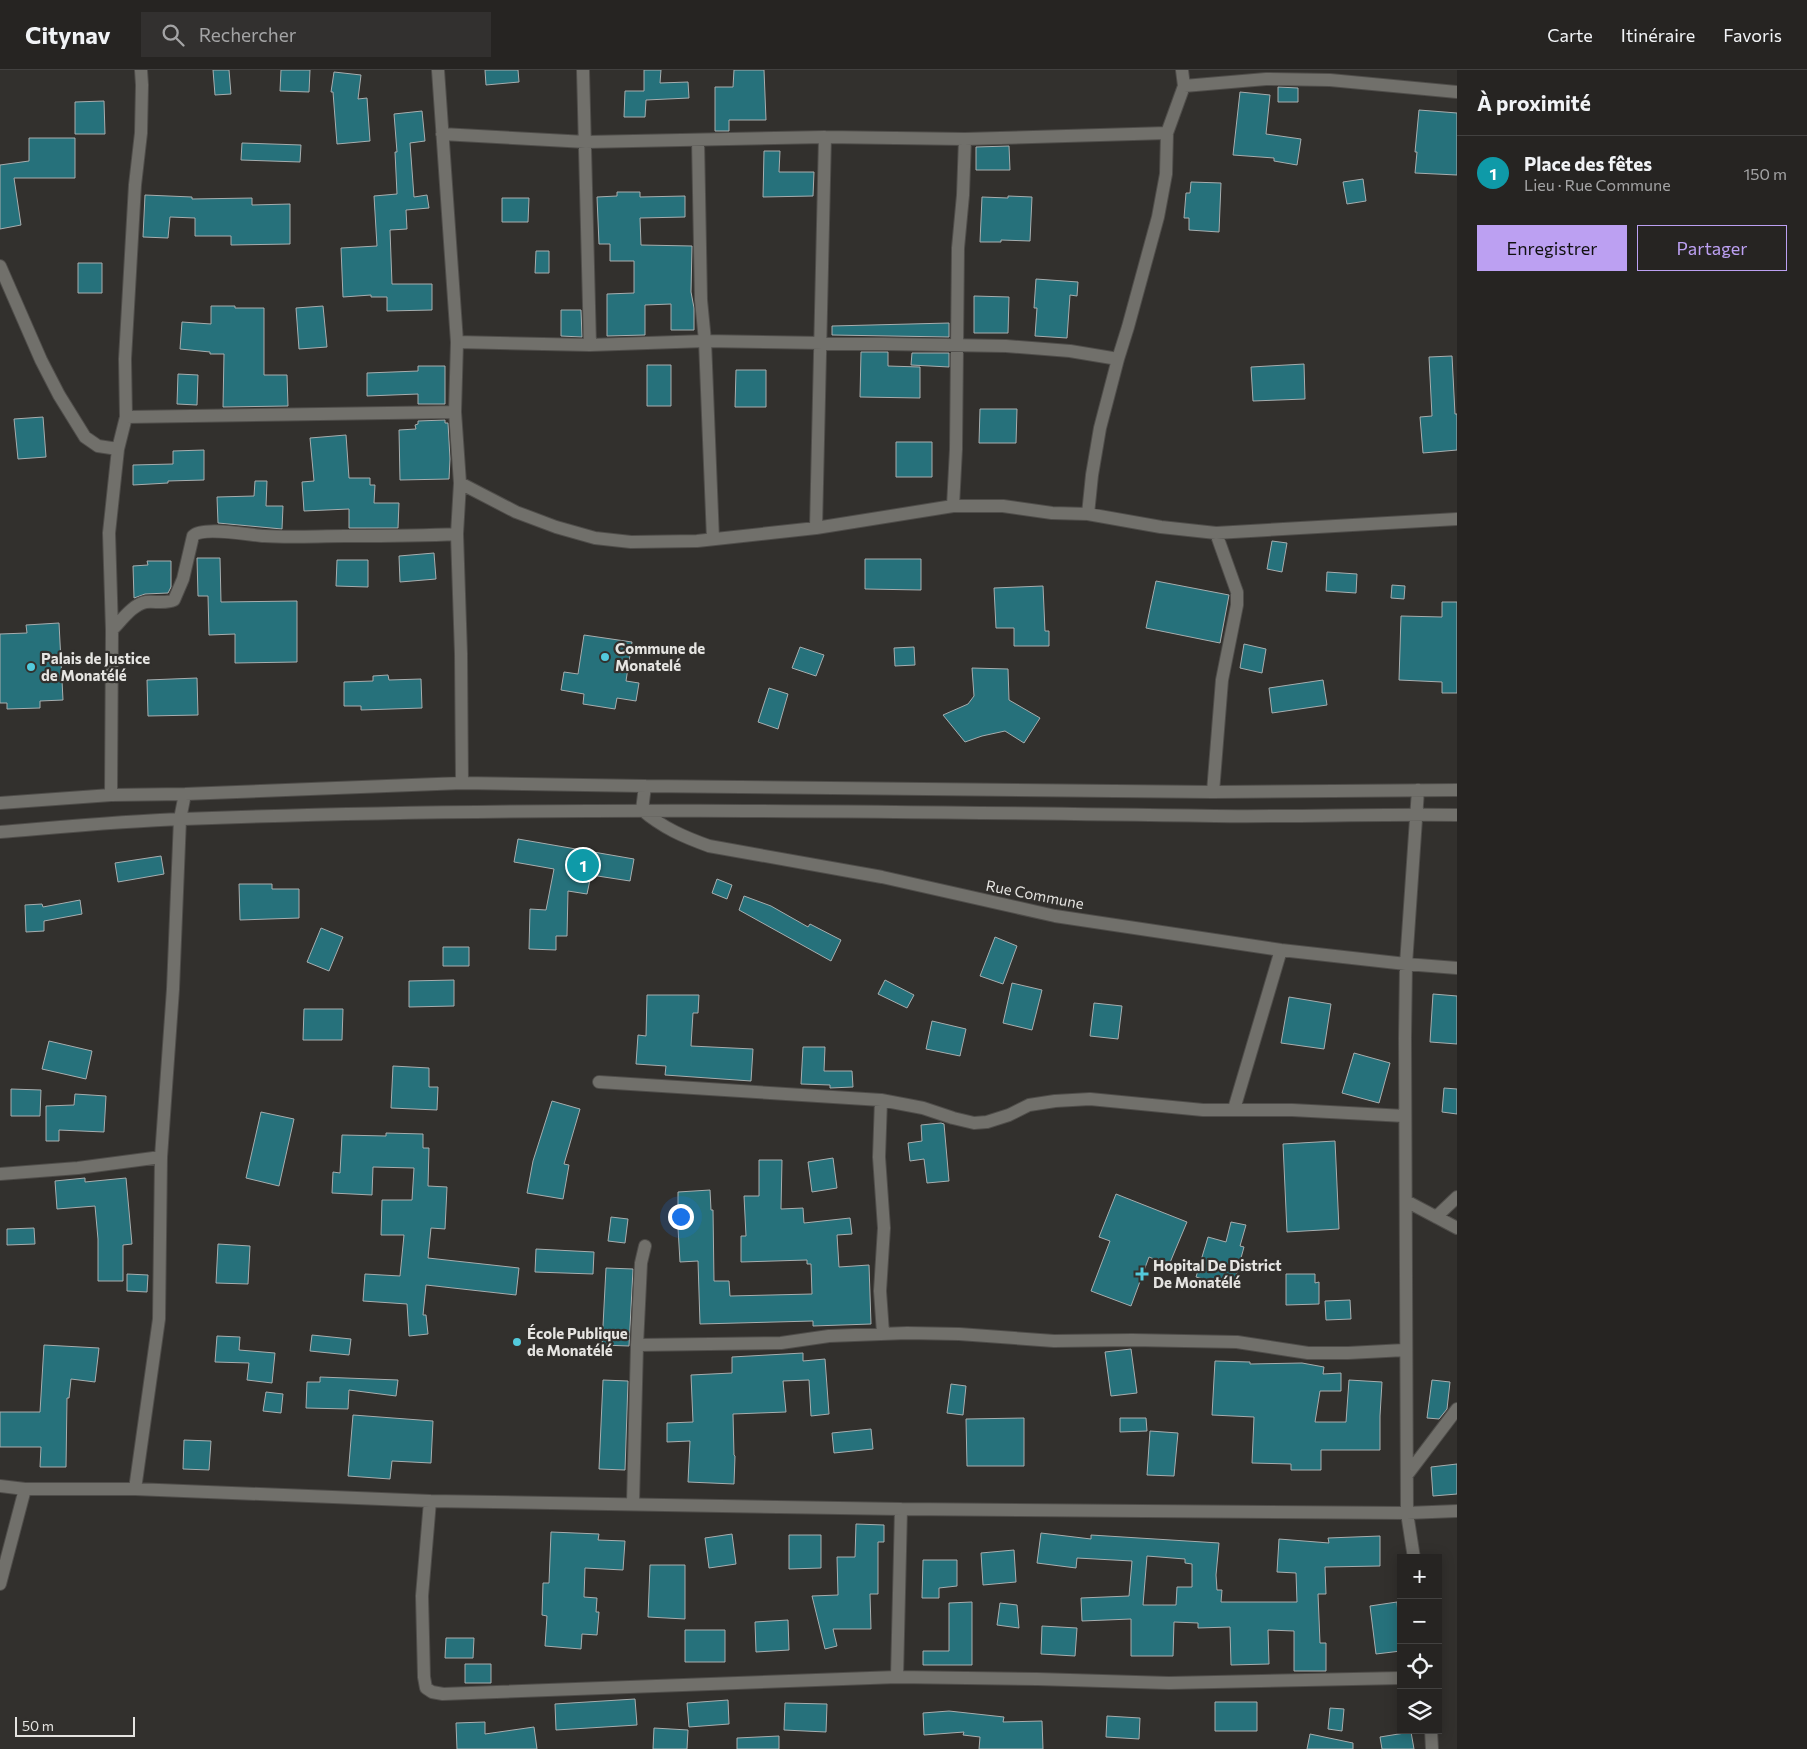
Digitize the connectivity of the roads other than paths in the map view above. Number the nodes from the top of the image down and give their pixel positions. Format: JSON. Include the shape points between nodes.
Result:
{"nodes":[{"id":1,"x":140,"y":70,"type":"edge"},
{"id":2,"x":438,"y":70,"type":"edge"},
{"id":3,"x":583,"y":70,"type":"edge"},
{"id":4,"x":1182,"y":70,"type":"edge"},
{"id":5,"x":1184,"y":86,"type":"junction"},
{"id":6,"x":1457,"y":92,"type":"edge"},
{"id":7,"x":1167,"y":133,"type":"junction"},
{"id":8,"x":442,"y":134,"type":"junction"},
{"id":9,"x":826,"y":137,"type":"junction"},
{"id":10,"x":965,"y":139,"type":"junction"},
{"id":11,"x":698,"y":140,"type":"junction"},
{"id":12,"x":586,"y":142,"type":"junction"},
{"id":13,"x":0,"y":266,"type":"edge"},
{"id":14,"x":705,"y":341,"type":"junction"},
{"id":15,"x":457,"y":342,"type":"junction"},
{"id":16,"x":820,"y":344,"type":"junction"},
{"id":17,"x":590,"y":345,"type":"junction"},
{"id":18,"x":958,"y":346,"type":"junction"},
{"id":19,"x":1118,"y":358,"type":"junction"},
{"id":20,"x":455,"y":412,"type":"junction"},
{"id":21,"x":126,"y":417,"type":"junction"},
{"id":22,"x":118,"y":449,"type":"junction"},
{"id":23,"x":460,"y":483,"type":"junction"},
{"id":24,"x":953,"y":506,"type":"junction"},
{"id":25,"x":1088,"y":514,"type":"junction"},
{"id":26,"x":1457,"y":519,"type":"edge"},
{"id":27,"x":816,"y":528,"type":"junction"},
{"id":28,"x":1216,"y":533,"type":"junction"},
{"id":29,"x":457,"y":534,"type":"junction"},
{"id":30,"x":713,"y":539,"type":"junction"},
{"id":31,"x":112,"y":630,"type":"junction"},
{"id":32,"x":462,"y":783,"type":"junction"},
{"id":33,"x":645,"y":786,"type":"junction"},
{"id":34,"x":1003,"y":789,"type":"junction"},
{"id":35,"x":1418,"y":790,"type":"junction"},
{"id":36,"x":1457,"y":790,"type":"edge"},
{"id":37,"x":1213,"y":792,"type":"junction"},
{"id":38,"x":185,"y":794,"type":"junction"},
{"id":39,"x":110,"y":795,"type":"junction"},
{"id":40,"x":0,"y":803,"type":"edge"},
{"id":41,"x":642,"y":810,"type":"junction"},
{"id":42,"x":1003,"y":812,"type":"junction"},
{"id":43,"x":1417,"y":815,"type":"junction"},
{"id":44,"x":1457,"y":815,"type":"edge"},
{"id":45,"x":180,"y":819,"type":"junction"},
{"id":46,"x":0,"y":832,"type":"edge"},
{"id":47,"x":1281,"y":950,"type":"junction"},
{"id":48,"x":1406,"y":964,"type":"junction"},
{"id":49,"x":1457,"y":968,"type":"edge"},
{"id":50,"x":599,"y":1082,"type":"dead end"},
{"id":51,"x":881,"y":1100,"type":"junction"},
{"id":52,"x":1234,"y":1109,"type":"junction"},
{"id":53,"x":1405,"y":1116,"type":"junction"},
{"id":54,"x":161,"y":1156,"type":"junction"},
{"id":55,"x":0,"y":1174,"type":"edge"},
{"id":56,"x":1457,"y":1197,"type":"edge"},
{"id":57,"x":1406,"y":1201,"type":"junction"},
{"id":58,"x":1436,"y":1217,"type":"junction"},
{"id":59,"x":1457,"y":1228,"type":"edge"},
{"id":60,"x":644,"y":1246,"type":"dead end"},
{"id":61,"x":883,"y":1333,"type":"junction"},
{"id":62,"x":637,"y":1345,"type":"junction"},
{"id":63,"x":1405,"y":1350,"type":"junction"},
{"id":64,"x":1457,"y":1409,"type":"edge"},
{"id":65,"x":1407,"y":1475,"type":"junction"},
{"id":66,"x":0,"y":1486,"type":"edge"},
{"id":67,"x":25,"y":1489,"type":"junction"},
{"id":68,"x":135,"y":1489,"type":"junction"},
{"id":69,"x":430,"y":1501,"type":"junction"},
{"id":70,"x":632,"y":1504,"type":"junction"},
{"id":71,"x":901,"y":1510,"type":"junction"},
{"id":72,"x":1457,"y":1511,"type":"edge"},
{"id":73,"x":1407,"y":1513,"type":"junction"},
{"id":74,"x":1413,"y":1554,"type":"edge"},
{"id":75,"x":0,"y":1584,"type":"edge"},
{"id":76,"x":898,"y":1677,"type":"junction"},
{"id":77,"x":1397,"y":1678,"type":"edge"},
{"id":78,"x":1431,"y":1734,"type":"edge"},
{"id":79,"x":1432,"y":1749,"type":"edge"}],
"edges":[{"from":1,"to":21,"type":"street","via":[[141,133],[125,359]]},
{"from":2,"to":8,"type":"street"},
{"from":3,"to":12,"type":"street"},
{"from":4,"to":5,"type":"street"},
{"from":5,"to":6,"type":"street","via":[[1266,79],[1330,80]]},
{"from":5,"to":7,"type":"street"},
{"from":7,"to":10,"type":"street"},
{"from":7,"to":19,"type":"street","via":[[1166,174],[1158,217]]},
{"from":8,"to":12,"type":"street"},
{"from":8,"to":15,"type":"street"},
{"from":9,"to":10,"type":"street"},
{"from":9,"to":11,"type":"street"},
{"from":9,"to":16,"type":"street"},
{"from":10,"to":18,"type":"street","via":[[958,248]]},
{"from":11,"to":12,"type":"street"},
{"from":11,"to":14,"type":"street","via":[[701,300]]},
{"from":12,"to":17,"type":"street"},
{"from":13,"to":22,"type":"street","via":[[41,360],[85,437],[98,446]]},
{"from":14,"to":16,"type":"street"},
{"from":14,"to":17,"type":"street"},
{"from":14,"to":30,"type":"street"},
{"from":15,"to":17,"type":"street"},
{"from":15,"to":20,"type":"street"},
{"from":16,"to":18,"type":"street"},
{"from":16,"to":27,"type":"street"},
{"from":18,"to":19,"type":"street","via":[[1070,350]]},
{"from":18,"to":24,"type":"street"},
{"from":19,"to":25,"type":"street","via":[[1100,428]]},
{"from":20,"to":21,"type":"street"},
{"from":20,"to":23,"type":"street"},
{"from":21,"to":22,"type":"street"},
{"from":22,"to":31,"type":"street","via":[[109,533]]},
{"from":23,"to":29,"type":"street"},
{"from":23,"to":30,"type":"street","via":[[516,512],[595,538],[631,542]]},
{"from":24,"to":25,"type":"street","via":[[1003,506]]},
{"from":24,"to":27,"type":"street"},
{"from":25,"to":28,"type":"street"},
{"from":26,"to":28,"type":"street"},
{"from":27,"to":30,"type":"street"},
{"from":28,"to":37,"type":"street","via":[[1237,592],[1237,605],[1222,680]]},
{"from":29,"to":31,"type":"street","via":[[303,537],[213,531],[196,533],[174,600],[144,602]]},
{"from":29,"to":32,"type":"street"},
{"from":31,"to":39,"type":"street"},
{"from":32,"to":33,"type":"street"},
{"from":32,"to":38,"type":"street"},
{"from":33,"to":34,"type":"street"},
{"from":33,"to":41,"type":"street"},
{"from":34,"to":37,"type":"street"},
{"from":34,"to":42,"type":"street"},
{"from":35,"to":36,"type":"street"},
{"from":35,"to":37,"type":"street"},
{"from":35,"to":43,"type":"street"},
{"from":38,"to":39,"type":"street"},
{"from":38,"to":45,"type":"street"},
{"from":39,"to":40,"type":"street"},
{"from":41,"to":42,"type":"street"},
{"from":41,"to":45,"type":"street"},
{"from":41,"to":47,"type":"street","name":"Rue Commune","via":[[682,837],[709,846],[882,877],[1055,916]]},
{"from":42,"to":43,"type":"street"},
{"from":43,"to":44,"type":"street"},
{"from":43,"to":48,"type":"street"},
{"from":45,"to":46,"type":"street"},
{"from":45,"to":54,"type":"street","via":[[173,989]]},
{"from":47,"to":48,"type":"street","name":"Rue Commune"},
{"from":47,"to":52,"type":"street"},
{"from":48,"to":49,"type":"street","name":"Rue Commune"},
{"from":48,"to":53,"type":"street"},
{"from":50,"to":51,"type":"street"},
{"from":51,"to":52,"type":"street","via":[[974,1123],[987,1122],[1028,1105],[1055,1100],[1203,1110]]},
{"from":51,"to":61,"type":"street","via":[[879,1157],[884,1228],[880,1291]]},
{"from":52,"to":53,"type":"street"},
{"from":53,"to":57,"type":"street"},
{"from":54,"to":55,"type":"street","via":[[78,1168]]},
{"from":54,"to":68,"type":"street","via":[[159,1319]]},
{"from":56,"to":58,"type":"street"},
{"from":57,"to":58,"type":"street"},
{"from":57,"to":63,"type":"street"},
{"from":58,"to":59,"type":"street"},
{"from":60,"to":62,"type":"street"},
{"from":61,"to":62,"type":"street","via":[[781,1343]]},
{"from":61,"to":63,"type":"street","via":[[959,1334],[1054,1341],[1237,1342],[1308,1353]]},
{"from":62,"to":70,"type":"street"},
{"from":63,"to":65,"type":"street"},
{"from":64,"to":65,"type":"street"},
{"from":65,"to":73,"type":"street"},
{"from":66,"to":67,"type":"street"},
{"from":67,"to":68,"type":"street"},
{"from":67,"to":75,"type":"street"},
{"from":68,"to":69,"type":"street"},
{"from":69,"to":70,"type":"street"},
{"from":69,"to":76,"type":"street","via":[[422,1596],[424,1677],[426,1688],[432,1692]]},
{"from":70,"to":71,"type":"street"},
{"from":71,"to":73,"type":"street"},
{"from":71,"to":76,"type":"street"},
{"from":72,"to":73,"type":"street"},
{"from":73,"to":74,"type":"street"},
{"from":76,"to":77,"type":"street","via":[[1169,1683]]},
{"from":78,"to":79,"type":"street"}]}
